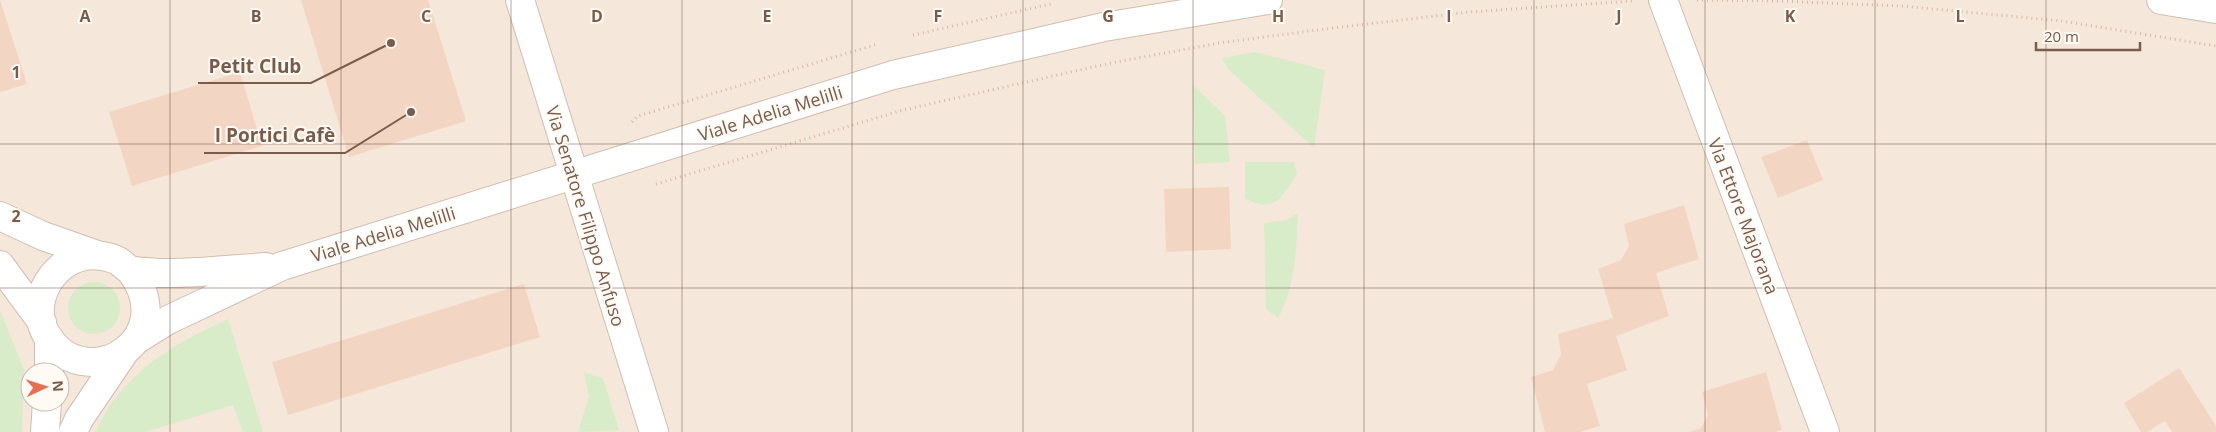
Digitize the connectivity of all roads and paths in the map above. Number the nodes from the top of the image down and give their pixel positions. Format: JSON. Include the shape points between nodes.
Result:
{"nodes":[{"id":1,"x":520,"y":0,"type":"edge"},
{"id":2,"x":1268,"y":0,"type":"edge"},
{"id":3,"x":1663,"y":0,"type":"edge"},
{"id":4,"x":1691,"y":0,"type":"edge"},
{"id":5,"x":2161,"y":0,"type":"edge"},
{"id":6,"x":1642,"y":1,"type":"edge"},
{"id":7,"x":2216,"y":9,"type":"edge"},
{"id":8,"x":2216,"y":46,"type":"edge"},
{"id":9,"x":574,"y":174,"type":"junction"},
{"id":10,"x":650,"y":183,"type":"dead end"},
{"id":11,"x":0,"y":216,"type":"edge"},
{"id":12,"x":101,"y":256,"type":"junction"},
{"id":13,"x":0,"y":265,"type":"edge"},
{"id":14,"x":282,"y":266,"type":"junction"},
{"id":15,"x":130,"y":270,"type":"junction"},
{"id":16,"x":45,"y":330,"type":"junction"},
{"id":17,"x":130,"y":346,"type":"junction"},
{"id":18,"x":48,"y":362,"type":"edge"},
{"id":19,"x":46,"y":412,"type":"edge"},
{"id":20,"x":45,"y":432,"type":"edge"},
{"id":21,"x":73,"y":432,"type":"edge"},
{"id":22,"x":654,"y":432,"type":"edge"},
{"id":23,"x":1824,"y":432,"type":"edge"}],
"edges":[{"from":1,"to":9,"type":"street","name":"Via Senatore Filippo Anfuso"},
{"from":2,"to":9,"type":"street","name":"Viale Adelia Melilli","via":[[1104,27],[893,75]]},
{"from":3,"to":23,"type":"street","name":"Via Ettore Majorana"},
{"from":4,"to":8,"type":"path","via":[[1901,6],[2062,21]]},
{"from":5,"to":7,"type":"street"},
{"from":6,"to":10,"type":"path","via":[[1469,12],[1219,43],[1121,61],[903,110],[659,184]]},
{"from":9,"to":14,"type":"street","name":"Viale Adelia Melilli"},
{"from":9,"to":22,"type":"street","name":"Via Senatore Filippo Anfuso"},
{"from":11,"to":12,"type":"street","via":[[42,236]]},
{"from":12,"to":15,"type":"street","via":[[116,260]]},
{"from":12,"to":16,"type":"street","via":[[72,260],[49,278],[42,292],[40,307]]},
{"from":13,"to":16,"type":"street"},
{"from":14,"to":15,"type":"street","via":[[161,273]]},
{"from":14,"to":17,"type":"street","via":[[168,320]]},
{"from":15,"to":17,"type":"street","via":[[142,289],[146,312],[143,327]]},
{"from":16,"to":17,"type":"street","via":[[60,351],[75,359],[92,362],[109,359]]},
{"from":16,"to":18,"type":"street"},
{"from":17,"to":21,"type":"street","via":[[89,403]]},
{"from":19,"to":20,"type":"street"}]}
